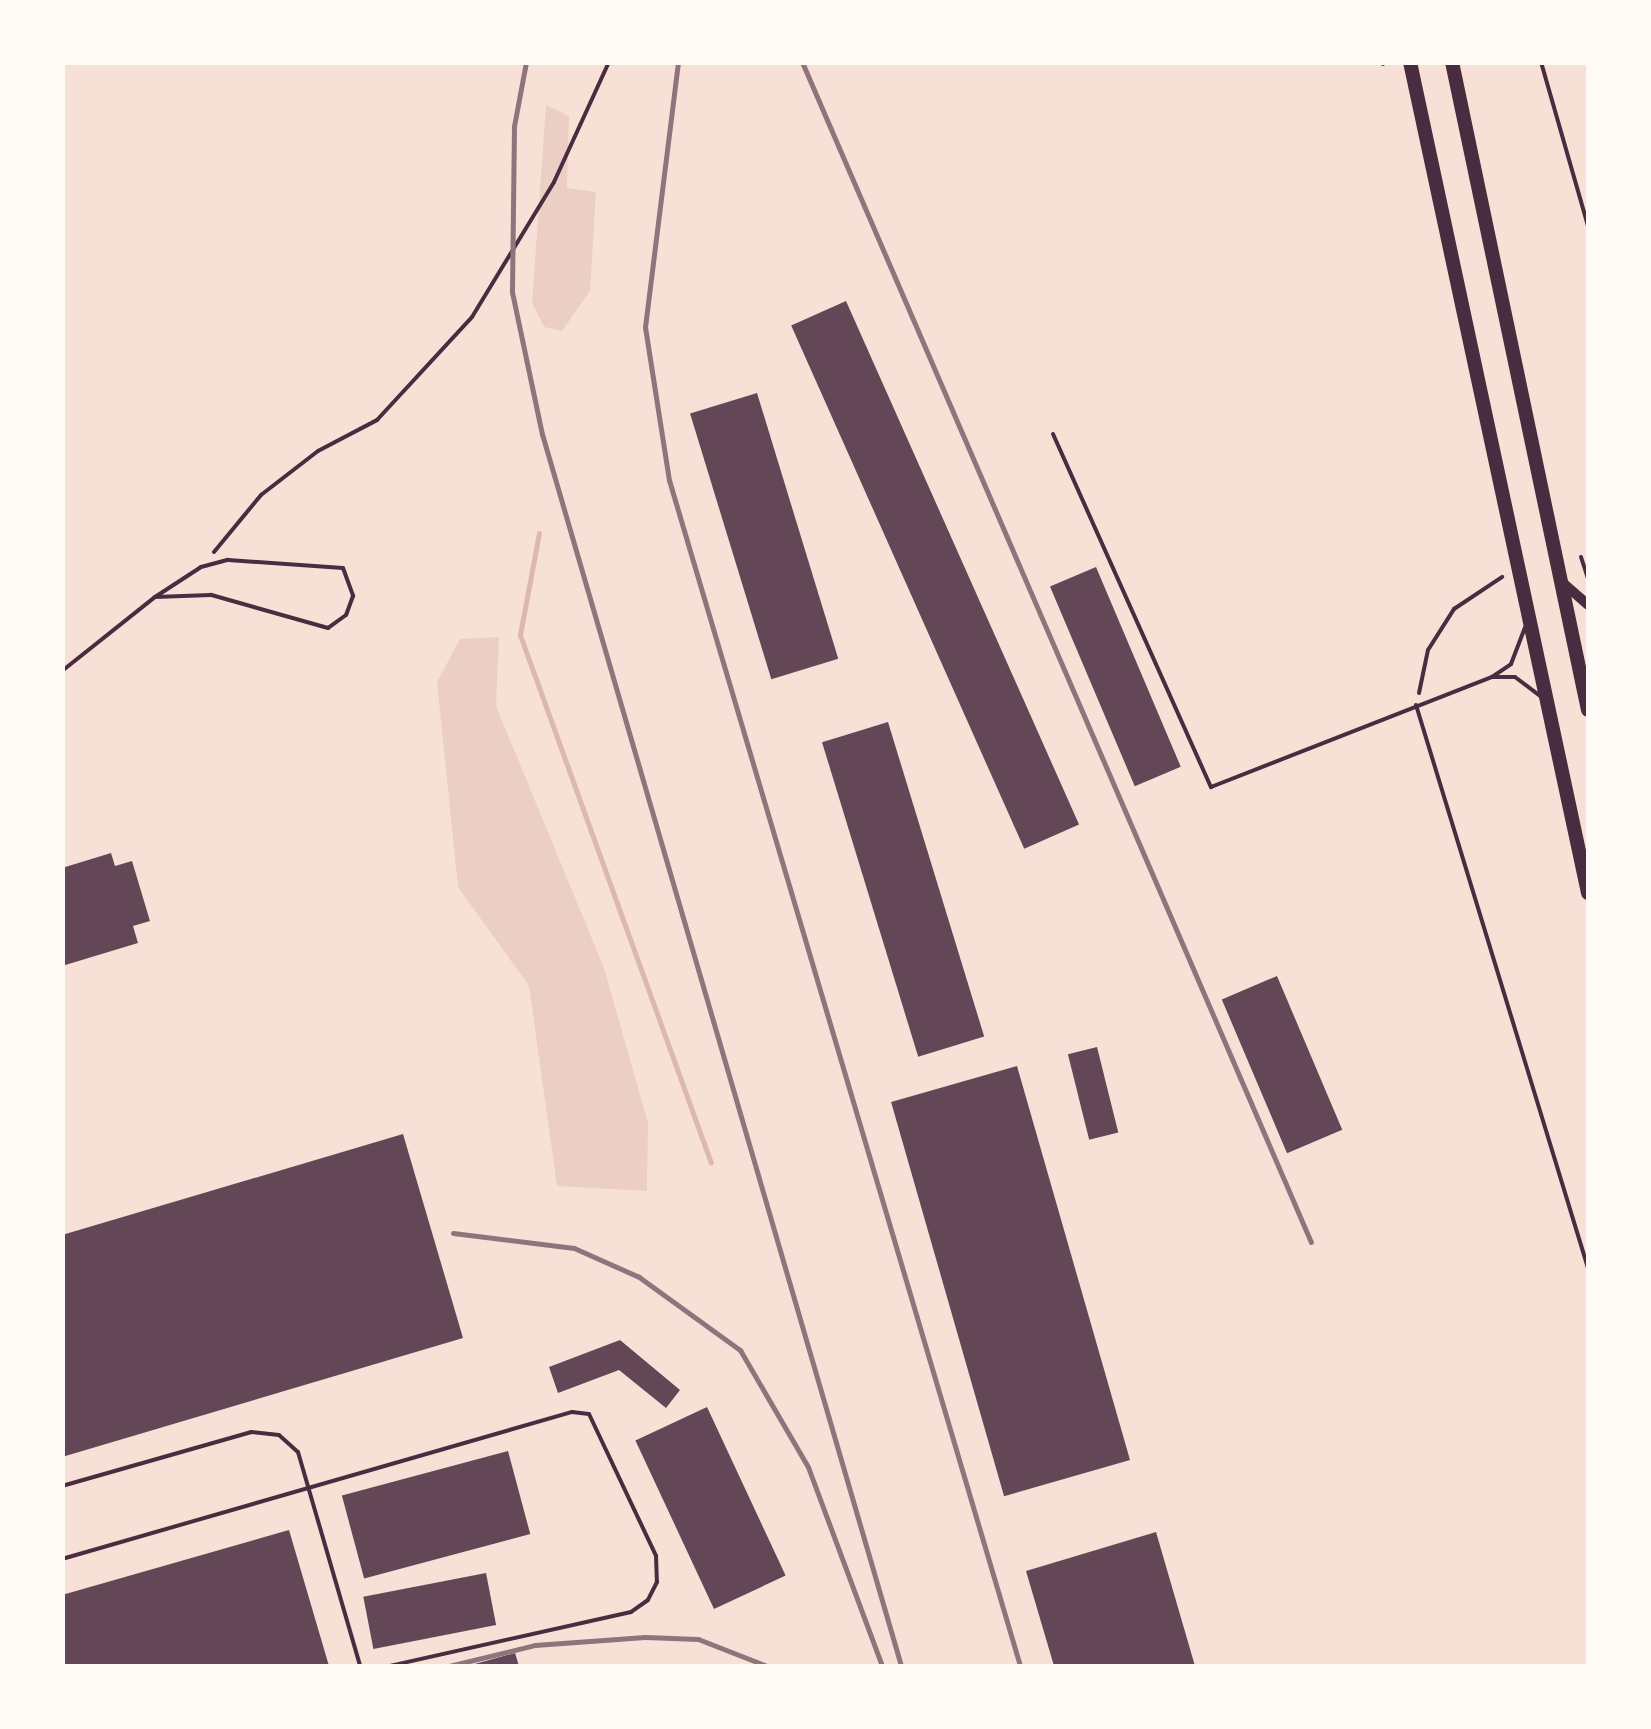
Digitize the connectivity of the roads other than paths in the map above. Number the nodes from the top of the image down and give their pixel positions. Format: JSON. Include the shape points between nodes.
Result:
{"nodes":[{"id":1,"x":1410,"y":62,"type":"edge"},
{"id":2,"x":1452,"y":62,"type":"edge"},
{"id":3,"x":1053,"y":434,"type":"dead end"},
{"id":4,"x":1561,"y":581,"type":"junction"},
{"id":5,"x":156,"y":597,"type":"junction"},
{"id":6,"x":1588,"y":605,"type":"edge"},
{"id":7,"x":1528,"y":613,"type":"junction"},
{"id":8,"x":1588,"y":664,"type":"edge"},
{"id":9,"x":62,"y":671,"type":"edge"},
{"id":10,"x":1492,"y":677,"type":"junction"},
{"id":11,"x":1584,"y":686,"type":"junction"},
{"id":12,"x":1416,"y":705,"type":"junction"},
{"id":13,"x":1548,"y":705,"type":"junction"},
{"id":14,"x":1588,"y":710,"type":"edge"},
{"id":15,"x":1588,"y":892,"type":"edge"},
{"id":16,"x":1588,"y":1268,"type":"edge"},
{"id":17,"x":62,"y":1486,"type":"edge"},
{"id":18,"x":308,"y":1488,"type":"junction"},
{"id":19,"x":62,"y":1559,"type":"edge"},
{"id":20,"x":360,"y":1666,"type":"edge"},
{"id":21,"x":390,"y":1666,"type":"edge"}],
"edges":[{"from":1,"to":7,"type":"highway"},
{"from":2,"to":4,"type":"highway"},
{"from":3,"to":12,"type":"lane","via":[[1212,787]]},
{"from":4,"to":6,"type":"street"},
{"from":4,"to":11,"type":"highway"},
{"from":5,"to":5,"type":"lane","via":[[201,567],[259,559],[343,568],[353,596],[346,615],[328,628],[211,595]]},
{"from":5,"to":9,"type":"lane"},
{"from":7,"to":10,"type":"lane","via":[[1511,664]]},
{"from":7,"to":13,"type":"highway"},
{"from":8,"to":11,"type":"street"},
{"from":10,"to":12,"type":"lane"},
{"from":10,"to":13,"type":"lane","via":[[1531,685]]},
{"from":11,"to":14,"type":"highway"},
{"from":12,"to":16,"type":"lane"},
{"from":13,"to":15,"type":"highway"},
{"from":17,"to":18,"type":"lane","via":[[265,1432],[298,1452]]},
{"from":18,"to":19,"type":"lane"},
{"from":18,"to":20,"type":"lane"},
{"from":18,"to":21,"type":"lane","via":[[584,1412],[656,1556],[654,1592],[631,1612]]}]}
